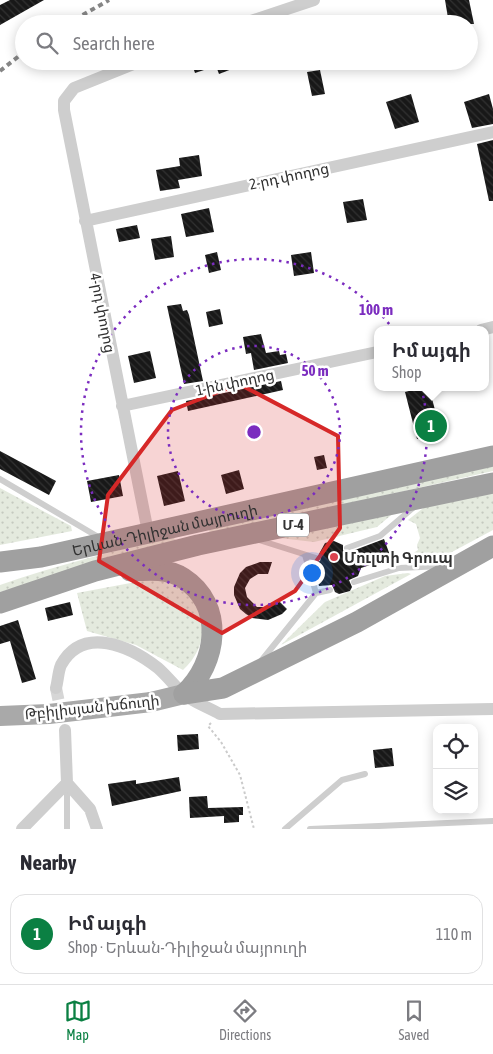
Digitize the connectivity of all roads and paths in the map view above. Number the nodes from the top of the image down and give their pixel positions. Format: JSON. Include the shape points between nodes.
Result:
{"nodes":[{"id":1,"x":314,"y":0,"type":"edge"},
{"id":2,"x":269,"y":15,"type":"edge"},
{"id":3,"x":119,"y":70,"type":"edge"},
{"id":4,"x":493,"y":132,"type":"edge"},
{"id":5,"x":85,"y":221,"type":"junction"},
{"id":6,"x":374,"y":353,"type":"edge"},
{"id":7,"x":122,"y":406,"type":"junction"},
{"id":8,"x":493,"y":456,"type":"edge"},
{"id":9,"x":0,"y":479,"type":"edge"},
{"id":10,"x":493,"y":483,"type":"edge"},
{"id":11,"x":425,"y":498,"type":"junction"},
{"id":12,"x":194,"y":522,"type":"junction"},
{"id":13,"x":148,"y":532,"type":"junction"},
{"id":14,"x":246,"y":535,"type":"junction"},
{"id":15,"x":105,"y":541,"type":"junction"},
{"id":16,"x":198,"y":545,"type":"junction"},
{"id":17,"x":493,"y":546,"type":"edge"},
{"id":18,"x":347,"y":548,"type":"dead end"},
{"id":19,"x":305,"y":555,"type":"junction"},
{"id":20,"x":41,"y":557,"type":"junction"},
{"id":21,"x":316,"y":558,"type":"dead end"},
{"id":22,"x":0,"y":562,"type":"edge"},
{"id":23,"x":457,"y":565,"type":"junction"},
{"id":24,"x":95,"y":571,"type":"junction"},
{"id":25,"x":0,"y":573,"type":"edge"},
{"id":26,"x":354,"y":582,"type":"dead end"},
{"id":27,"x":330,"y":590,"type":"dead end"},
{"id":28,"x":316,"y":593,"type":"junction"},
{"id":29,"x":0,"y":603,"type":"edge"},
{"id":30,"x":252,"y":673,"type":"junction"},
{"id":31,"x":56,"y":688,"type":"tunnel mouth"},
{"id":32,"x":184,"y":694,"type":"junction"},
{"id":33,"x":493,"y":709,"type":"edge"},
{"id":34,"x":220,"y":714,"type":"junction"},
{"id":35,"x":0,"y":716,"type":"edge"},
{"id":36,"x":65,"y":730,"type":"tunnel mouth"},
{"id":37,"x":365,"y":774,"type":"dead end"},
{"id":38,"x":67,"y":783,"type":"junction"},
{"id":39,"x":493,"y":821,"type":"edge"},
{"id":40,"x":22,"y":829,"type":"edge"},
{"id":41,"x":67,"y":829,"type":"edge"},
{"id":42,"x":97,"y":829,"type":"edge"},
{"id":43,"x":254,"y":829,"type":"edge"},
{"id":44,"x":285,"y":829,"type":"edge"},
{"id":45,"x":310,"y":829,"type":"edge"}],
"edges":[{"from":1,"to":2,"type":"street"},
{"from":3,"to":5,"type":"street","name":"4-րդ փողոց","via":[[74,88],[64,101],[66,131]]},
{"from":4,"to":5,"type":"street","name":"2-րդ փողոց"},
{"from":5,"to":7,"type":"street","name":"4-րդ փողոց"},
{"from":6,"to":7,"type":"street","name":"1-ին փողոց"},
{"from":7,"to":13,"type":"street","name":"4-րդ փողոց"},
{"from":8,"to":12,"type":"highway","name":"Երևան-Դիլիջան մայրուղի","number":"Մ-4"},
{"from":9,"to":15,"type":"lane"},
{"from":10,"to":11,"type":"highway","name":"Երևան-Դիլիջան մայրուղի","number":"Մ-4"},
{"from":11,"to":14,"type":"highway","name":"Երևան-Դիլիջան մայրուղի","number":"Մ-4"},
{"from":11,"to":18,"type":"lane","via":[[380,536]]},
{"from":12,"to":13,"type":"highway","name":"Երևան-Դիլիջան մայրուղի","number":"Մ-4"},
{"from":12,"to":16,"type":"highway","via":[[188,528],[187,536]]},
{"from":13,"to":15,"type":"highway","name":"Երևան-Դիլիջան մայրուղի","number":"Մ-4"},
{"from":14,"to":16,"type":"highway","name":"Երևան-Դիլիջան մայրուղի","number":"Մ-4"},
{"from":14,"to":19,"type":"lane"},
{"from":15,"to":20,"type":"highway","name":"Երևան-Դիլիջան մայրուղի","number":"Մ-4"},
{"from":16,"to":24,"type":"highway","name":"Երևան-Դիլիջան մայրուղի","number":"Մ-4"},
{"from":17,"to":23,"type":"highway"},
{"from":19,"to":21,"type":"lane"},
{"from":19,"to":28,"type":"lane"},
{"from":20,"to":22,"type":"highway"},
{"from":20,"to":25,"type":"highway","number":"Մ-4"},
{"from":23,"to":26,"type":"lane","via":[[399,568]]},
{"from":23,"to":30,"type":"highway","via":[[357,622]]},
{"from":24,"to":29,"type":"highway","number":"Մ-4"},
{"from":24,"to":32,"type":"highway","via":[[160,570],[182,577],[200,592],[213,623],[212,642],[208,659],[192,687]]},
{"from":27,"to":28,"type":"lane"},
{"from":28,"to":30,"type":"lane"},
{"from":30,"to":32,"type":"highway","via":[[223,688]]},
{"from":31,"to":32,"type":"street","via":[[60,667],[69,654],[87,642],[111,643],[131,650],[158,668]]},
{"from":32,"to":34,"type":"street"},
{"from":32,"to":35,"type":"main road","name":"Թբիլիսյան խճուղի","bridge":true,"via":[[151,702],[49,714]]},
{"from":33,"to":34,"type":"street"},
{"from":34,"to":43,"type":"path","via":[[208,726],[240,775]]},
{"from":36,"to":38,"type":"street"},
{"from":37,"to":44,"type":"lane","via":[[342,780]]},
{"from":38,"to":40,"type":"street"},
{"from":38,"to":41,"type":"lane"},
{"from":38,"to":42,"type":"street","via":[[90,809]]},
{"from":39,"to":45,"type":"lane"}]}
